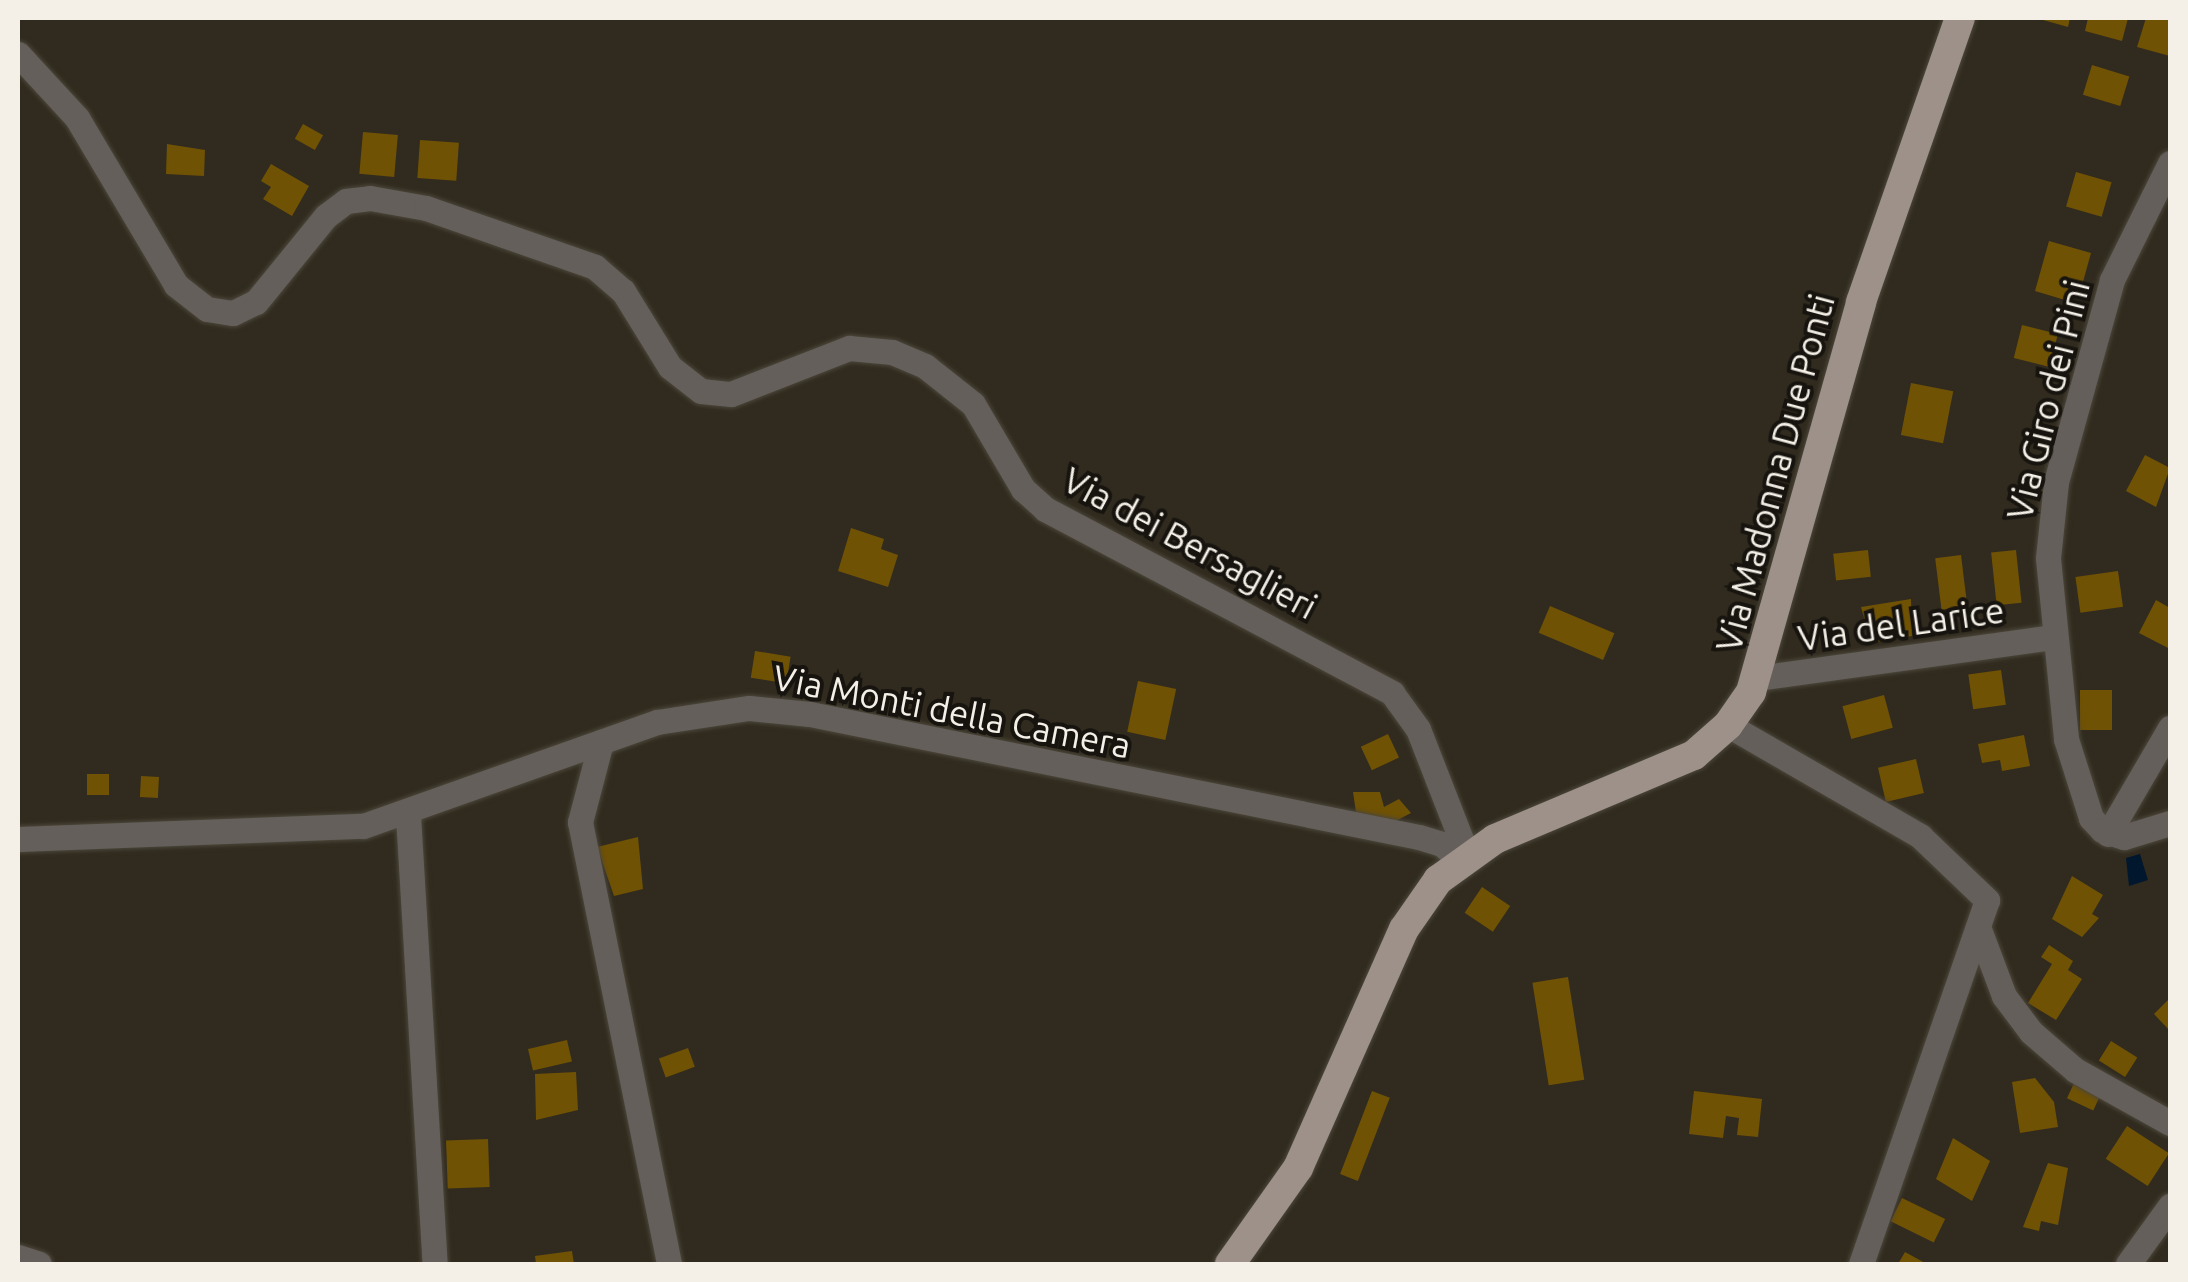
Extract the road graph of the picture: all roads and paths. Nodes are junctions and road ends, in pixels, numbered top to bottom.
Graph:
1 (1960, 18) edge
2 (18, 54) edge
3 (2170, 163) edge
4 (2054, 636) junction
5 (1758, 678) junction
6 (1728, 725) junction
7 (2170, 728) edge
8 (601, 742) junction
9 (408, 815) junction
10 (2170, 822) edge
11 (2108, 834) junction
12 (18, 839) edge
13 (1464, 858) junction
14 (1980, 932) junction
15 (2170, 1123) edge
16 (2170, 1206) edge
17 (18, 1257) edge
18 (39, 1264) edge
19 (435, 1264) edge
20 (670, 1264) edge
21 (1230, 1264) edge
22 (1861, 1264) edge
23 (2128, 1264) edge

1 - 5 main road, Via Madonna Due Ponti
2 - 13 street, Via dei Bersaglieri
3 - 4 street, Via Giro dei Pini
4 - 5 street, Via del Larice
4 - 11 street, Via Giro dei Pini
5 - 6 main road, Via Madonna Due Ponti
6 - 13 main road, Via Madonna Due Ponti
6 - 14 street
7 - 11 street
8 - 9 street, Via Monti della Camera
8 - 13 street, Via Monti della Camera
8 - 20 street
9 - 12 street, Via Monti della Camera
9 - 19 street
10 - 11 street
13 - 21 main road, Via Madonna Due Ponti
14 - 15 street
14 - 22 street
16 - 23 street
17 - 18 street

